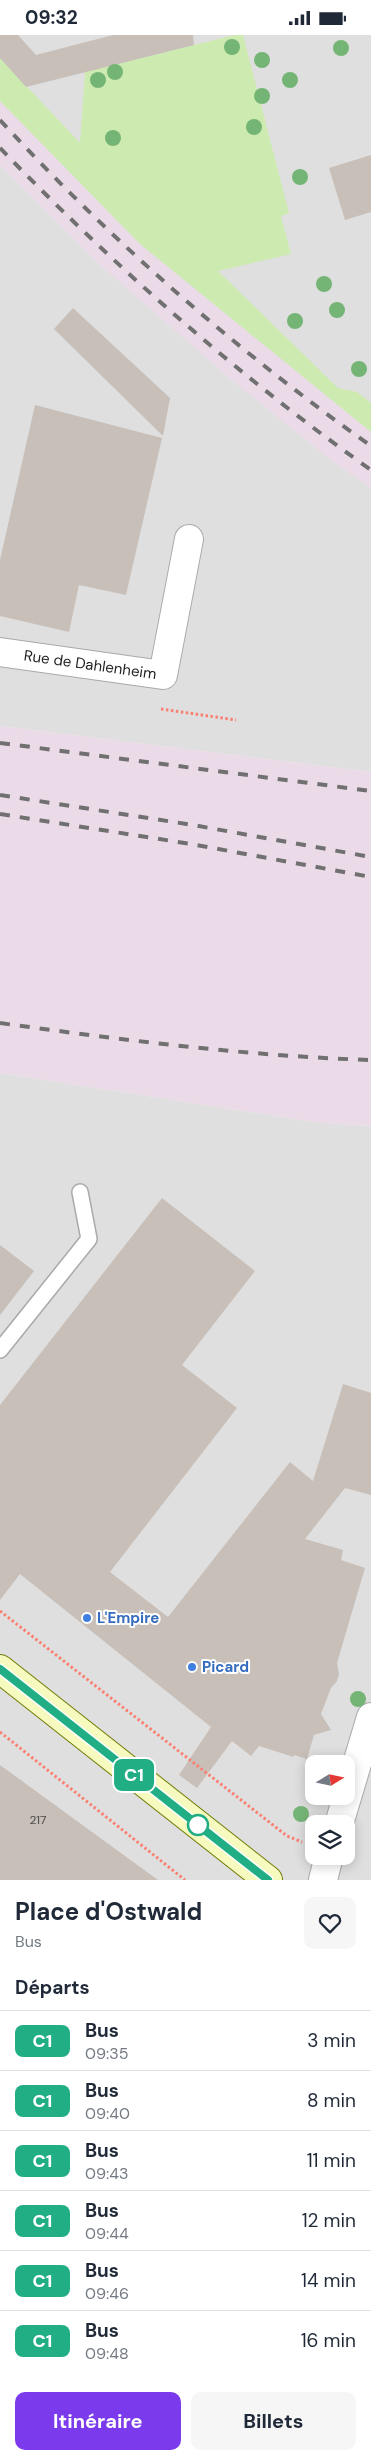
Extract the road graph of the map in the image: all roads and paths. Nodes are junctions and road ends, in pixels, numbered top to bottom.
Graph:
1 (189, 539) dead end
2 (0, 652) edge
3 (80, 1192) dead end
4 (0, 1350) edge
5 (0, 1611) edge
6 (0, 1669) edge
7 (371, 1717) edge
8 (0, 1732) edge
9 (342, 1815) edge
10 (287, 1836) dead end
11 (327, 1865) edge
12 (185, 1880) edge
13 (268, 1880) edge
14 (323, 1880) edge

1 - 2 street, Rue de Dahlenheim
3 - 4 lane
5 - 10 path
6 - 13 main road
7 - 9 street
8 - 12 path
11 - 14 street

